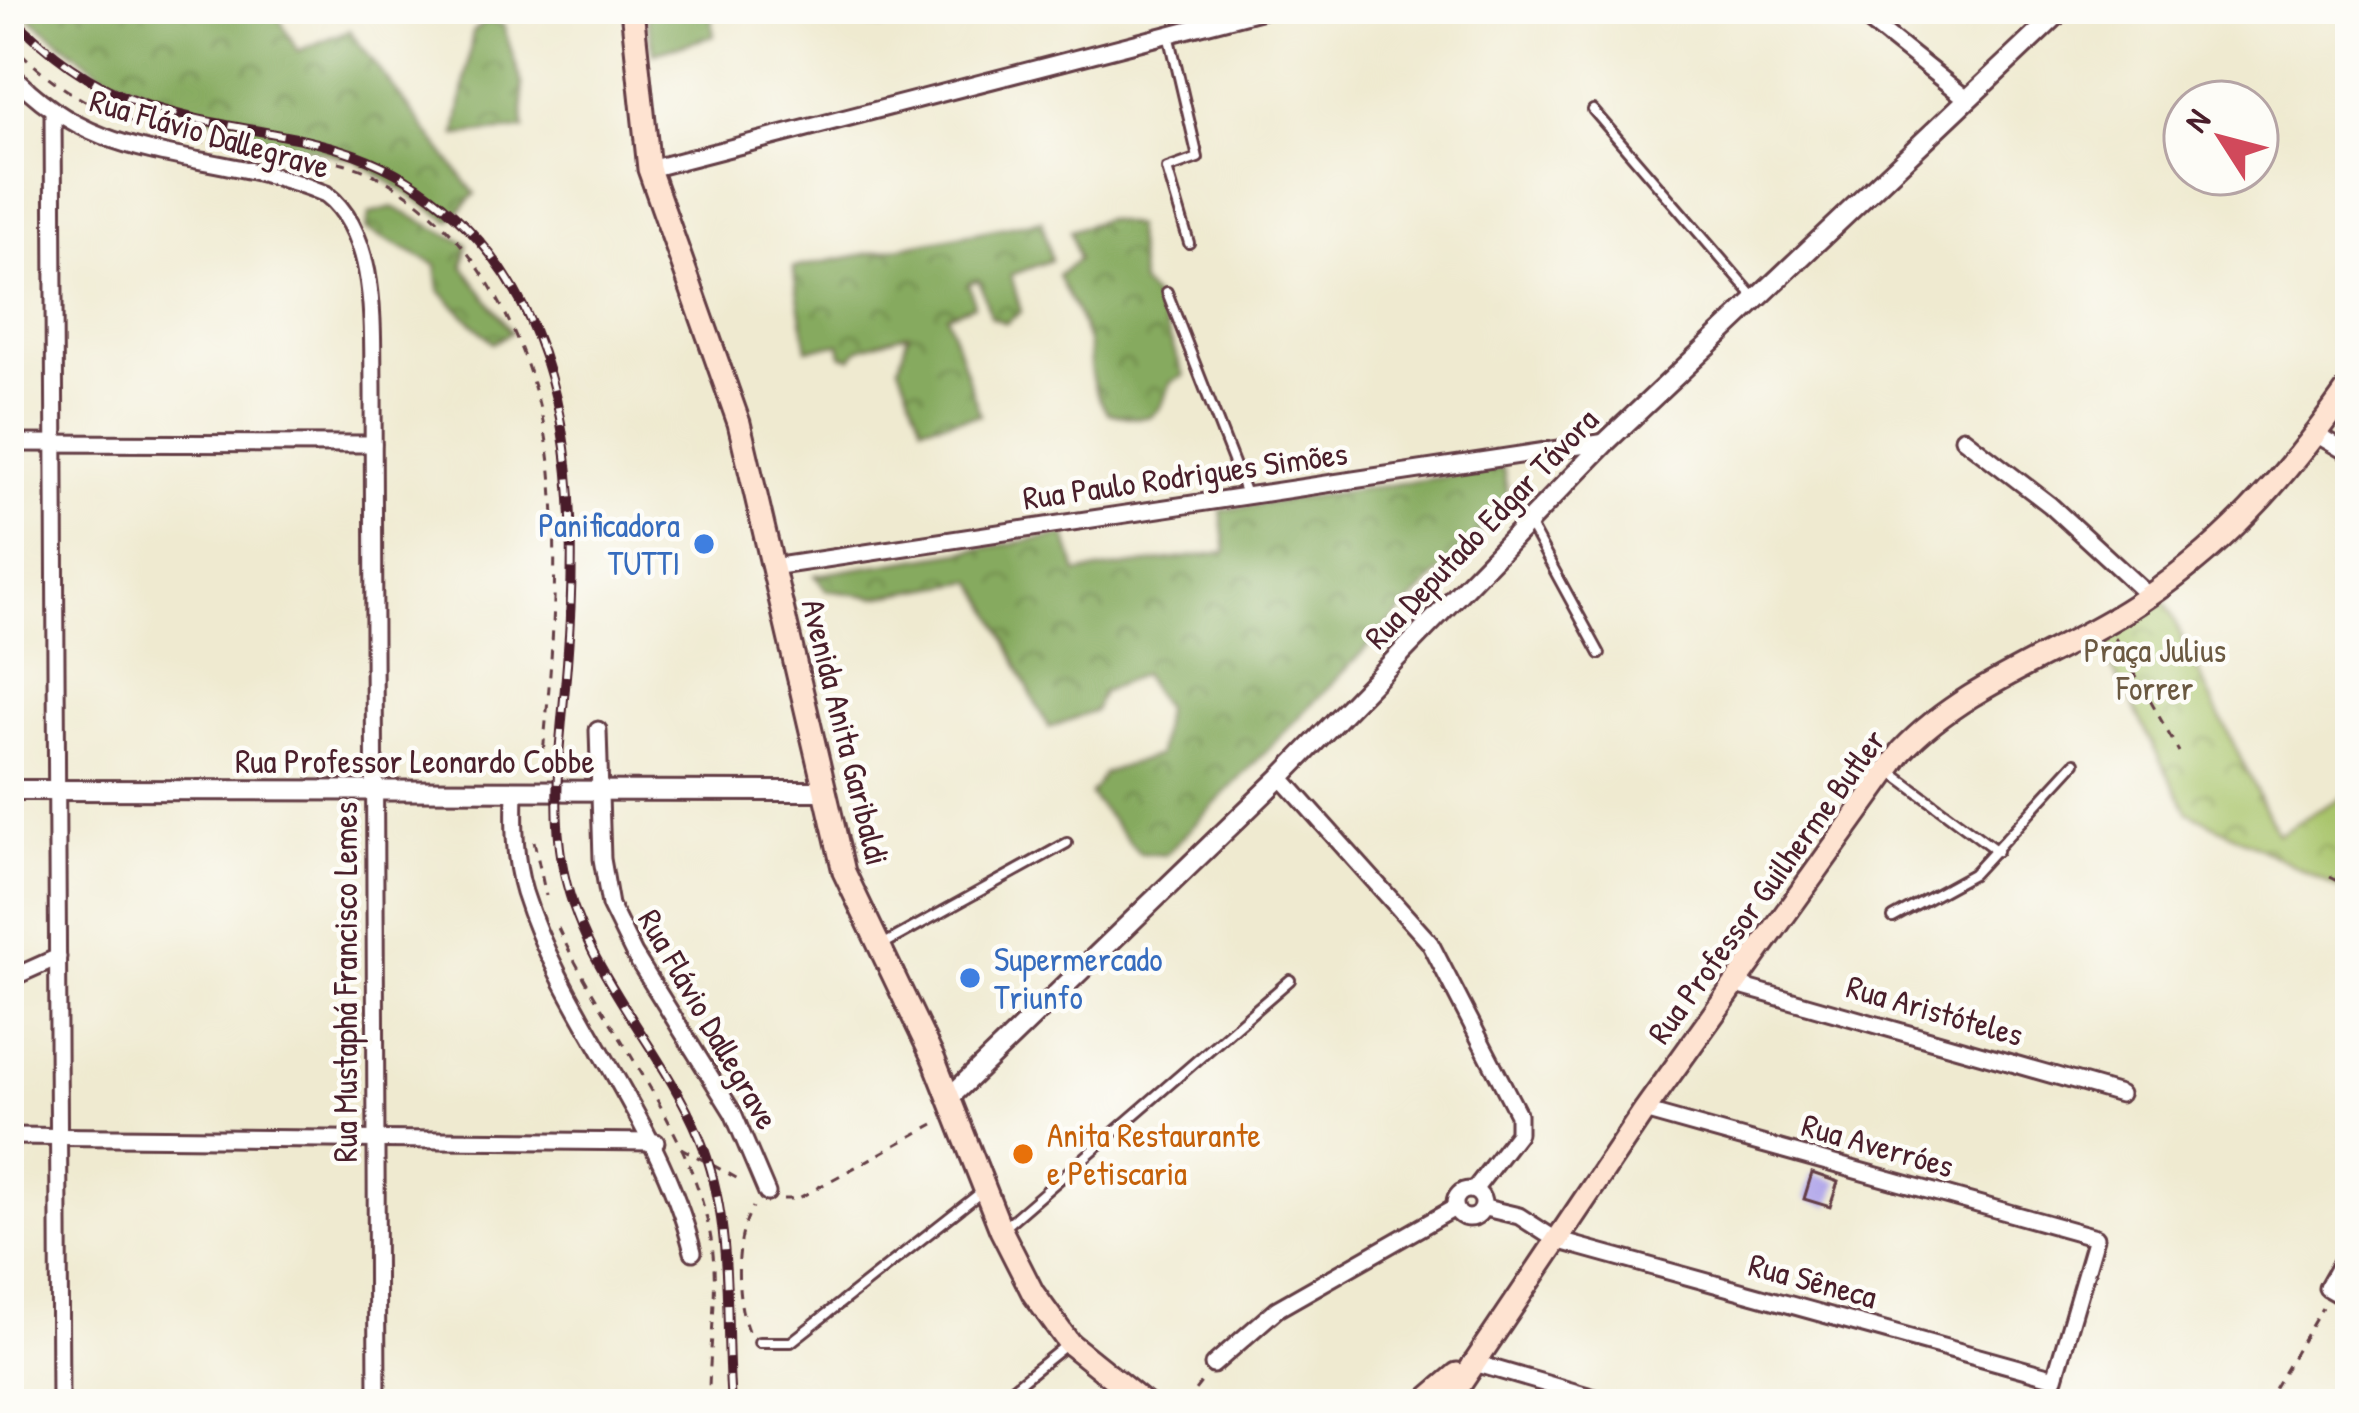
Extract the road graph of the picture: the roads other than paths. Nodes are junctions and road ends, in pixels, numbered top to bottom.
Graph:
1 (632, 9) edge
2 (1267, 9) edge
3 (1854, 9) edge
4 (2063, 9) edge
5 (1169, 34) junction
6 (9, 71) edge
7 (9, 98) edge
8 (34, 98) junction
9 (1966, 99) junction
10 (1593, 110) dead end
11 (53, 114) junction
12 (649, 170) junction
13 (340, 205) joint
14 (1190, 243) dead end
15 (1167, 292) dead end
16 (1756, 299) junction
17 (2350, 386) edge
18 (2316, 434) junction
19 (1963, 438) dead end
20 (9, 442) edge
21 (1606, 442) junction
22 (55, 443) junction
23 (373, 444) junction
24 (2350, 454) edge
25 (1246, 496) junction
26 (1528, 521) junction
27 (772, 567) junction
28 (2149, 596) junction
29 (1600, 654) dead end
30 (598, 730) dead end
31 (2075, 763) dead end
32 (1887, 769) junction
33 (1281, 777) junction
34 (9, 790) edge
35 (57, 790) junction
36 (374, 790) junction
37 (515, 791) junction
38 (600, 791) junction
39 (822, 791) junction
40 (1067, 843) dead end
41 (1997, 850) junction
42 (1893, 918) dead end
43 (878, 948) junction
44 (58, 957) junction
45 (9, 980) edge
46 (1290, 980) dead end
47 (1733, 984) junction
48 (2120, 1094) dead end
49 (954, 1104) junction
50 (1644, 1111) junction
51 (9, 1136) edge
52 (58, 1137) junction
53 (376, 1140) junction
54 (656, 1142) junction
55 (986, 1189) junction
56 (1474, 1190) junction
57 (767, 1193) road end
58 (1485, 1208) junction
59 (1451, 1210) junction
60 (1001, 1230) junction
61 (1556, 1240) junction
62 (2350, 1247) edge
63 (693, 1252) dead end
64 (2350, 1301) edge
65 (759, 1342) road end
66 (1069, 1342) junction
67 (1471, 1362) junction
68 (1213, 1365) road end
69 (2055, 1378) junction
70 (60, 1404) edge
71 (377, 1404) edge
72 (993, 1404) edge
73 (1145, 1404) edge
74 (1422, 1404) edge
75 (1447, 1404) edge
76 (1616, 1404) edge
77 (2042, 1404) edge

1 - 12 main road, Avenida Anita Garibaldi
2 - 5 street
3 - 9 street
4 - 9 street, Rua Deputado Edgar Távora
5 - 12 street
5 - 14 lane
6 - 8 street, Rua Flávio Dallegrave
7 - 8 street
8 - 11 street, Rua Flávio Dallegrave
9 - 16 street, Rua Deputado Edgar Távora
10 - 16 lane
11 - 13 street, Rua Flávio Dallegrave
11 - 22 street
12 - 27 main road, Avenida Anita Garibaldi
13 - 23 street, Rua Mustaphá Francisco Lemes
15 - 25 lane
16 - 21 street, Rua Deputado Edgar Távora
17 - 18 main road, Rua Professor Guilherme Butler
18 - 24 street
18 - 28 main road, Rua Professor Guilherme Butler
19 - 28 street
20 - 22 street
21 - 25 street, Rua Paulo Rodrigues Simões
21 - 26 street, Rua Deputado Edgar Távora
22 - 23 street
22 - 35 street
23 - 36 street, Rua Mustaphá Francisco Lemes
25 - 27 street, Rua Paulo Rodrigues Simões
26 - 29 lane
26 - 33 street, Rua Deputado Edgar Távora
27 - 39 main road, Avenida Anita Garibaldi
28 - 32 main road, Rua Professor Guilherme Butler
30 - 38 street, Rua Flávio Dallegrave
31 - 41 lane
32 - 41 lane
32 - 47 main road, Rua Professor Guilherme Butler
33 - 49 street, Rua Deputado Edgar Távora
33 - 56 street
34 - 35 street, Rua Professor Leonardo Cobbe
35 - 36 street, Rua Professor Leonardo Cobbe
35 - 44 street
36 - 37 street, Rua Professor Leonardo Cobbe
36 - 53 street, Rua Mustaphá Francisco Lemes
37 - 38 street, Rua Professor Leonardo Cobbe
37 - 54 street
38 - 39 street, Rua Professor Leonardo Cobbe
38 - 57 street, Rua Flávio Dallegrave
39 - 43 main road, Avenida Anita Garibaldi
40 - 43 lane
41 - 42 lane
43 - 49 main road, Avenida Anita Garibaldi
44 - 45 street
44 - 52 street
46 - 60 lane
47 - 48 street, Rua Aristóteles
47 - 50 main road, Rua Professor Guilherme Butler
49 - 55 main road, Avenida Anita Garibaldi
50 - 61 main road, Rua Professor Guilherme Butler
50 - 69 street, Rua Averróes
51 - 52 street
52 - 53 street
52 - 70 street
53 - 54 street
53 - 71 street, Rua Mustaphá Francisco Lemes
54 - 63 street
55 - 60 main road, Avenida Anita Garibaldi
55 - 65 lane
56 - 58 street
56 - 59 street
58 - 59 street
58 - 61 street, Rua Sêneca
59 - 68 street
60 - 66 main road, Avenida Anita Garibaldi
61 - 67 main road, Rua Professor Guilherme Butler
61 - 69 street, Rua Sêneca
62 - 64 street
66 - 72 lane
66 - 73 main road, Avenida Anita Garibaldi
67 - 74 main road, Rua Professor Guilherme Butler
67 - 75 main road, Rua Professor Guilherme Butler
67 - 76 street
69 - 77 lane

